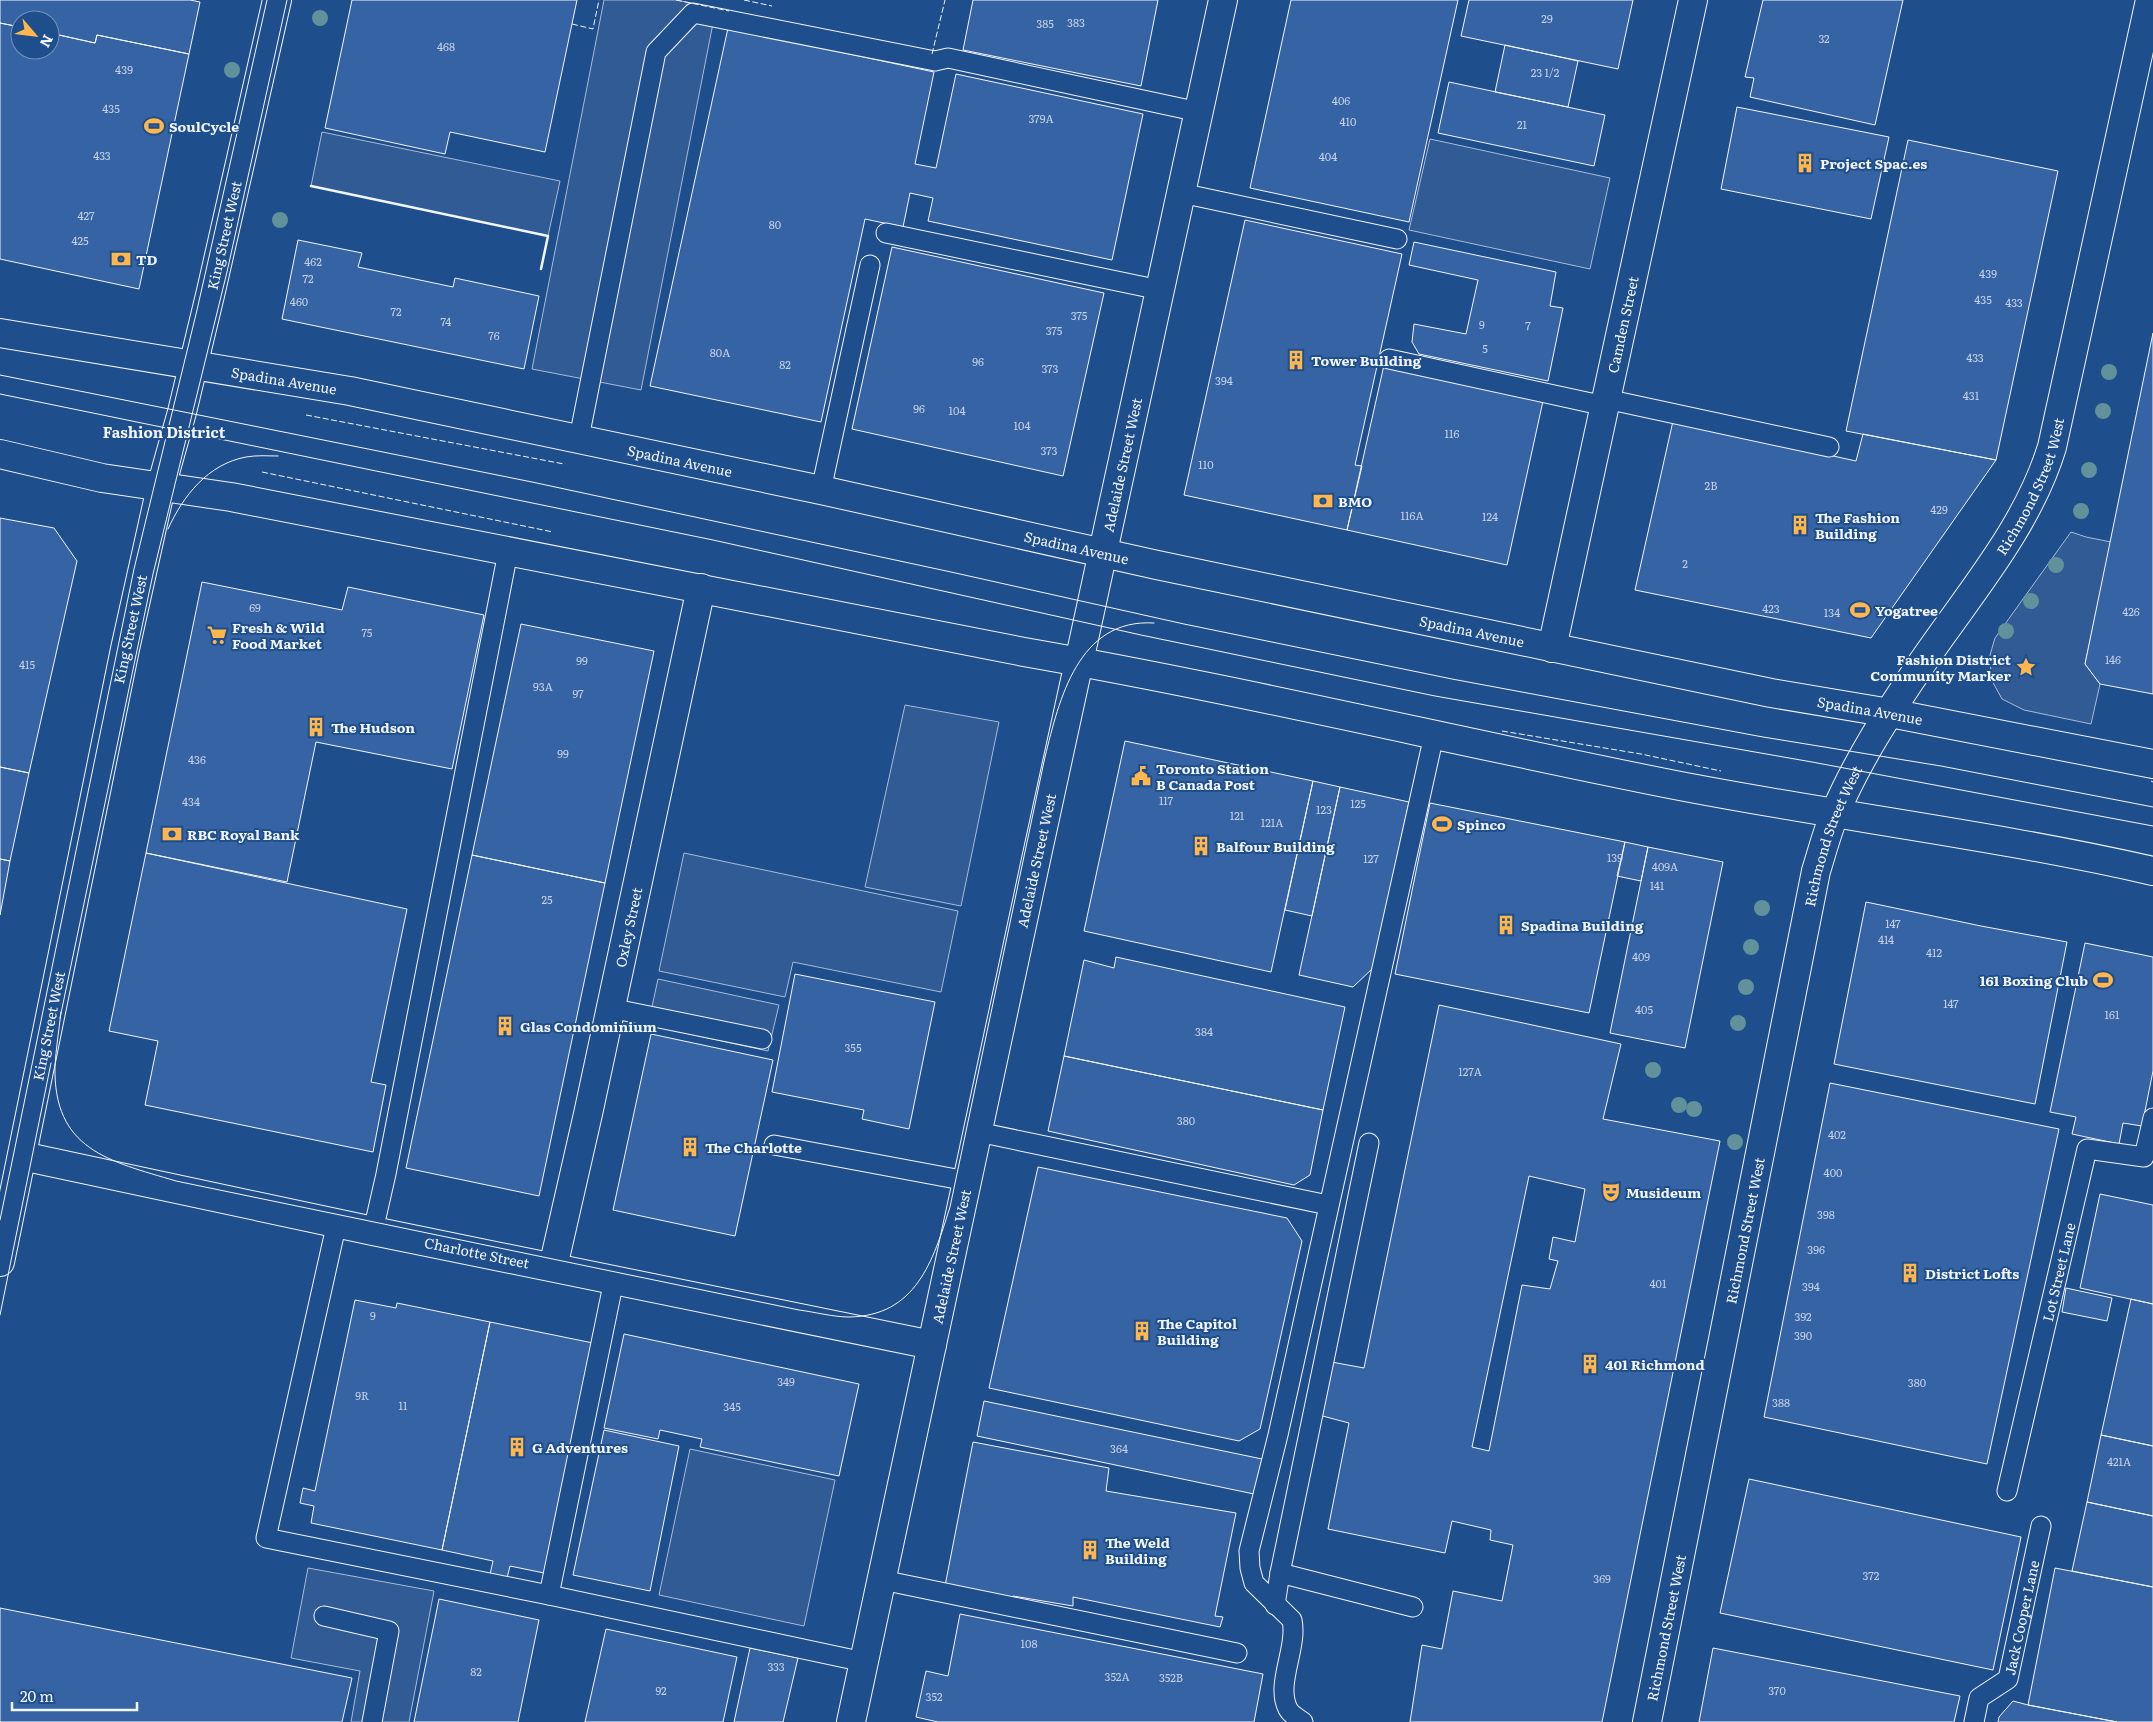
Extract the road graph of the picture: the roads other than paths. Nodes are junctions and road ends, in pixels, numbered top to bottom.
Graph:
1 (277, 0) edge
2 (1223, 0) edge
3 (1693, 0) edge
4 (2150, 0) edge
5 (1199, 112) junction
6 (1182, 193) junction
7 (886, 232) dead end
8 (1397, 239) dead end
9 (870, 265) dead end
10 (1160, 290) junction
11 (0, 334) edge
12 (1389, 359) dead end
13 (192, 366) junction
14 (1606, 402) junction
15 (579, 438) junction
16 (1828, 447) dead end
17 (0, 454) edge
18 (161, 487) junction
19 (821, 490) junction
20 (508, 552) junction
21 (1102, 553) junction
22 (701, 588) junction
23 (1552, 648) junction
24 (1079, 660) junction
25 (1890, 713) junction
26 (1434, 736) junction
27 (2153, 764) edge
28 (1835, 814) junction
29 (2153, 872) edge
30 (610, 1008) junction
31 (762, 1039) dead end
32 (2153, 1118) edge
33 (978, 1132) junction
34 (1368, 1143) dead end
35 (774, 1145) dead end
36 (22, 1156) junction
37 (967, 1181) junction
38 (1328, 1205) junction
39 (337, 1222) junction
40 (373, 1231) junction
41 (0, 1262) edge
42 (553, 1267) junction
43 (614, 1280) junction
44 (932, 1345) junction
45 (2007, 1491) dead end
46 (2041, 1526) dead end
47 (1280, 1573) junction
48 (882, 1580) junction
49 (549, 1595) junction
50 (1275, 1605) junction
51 (1413, 1607) dead end
52 (324, 1616) dead end
53 (1237, 1653) dead end
54 (864, 1662) junction
55 (372, 1722) edge
56 (851, 1722) edge
57 (1303, 1722) edge
58 (1648, 1722) edge
59 (1974, 1722) edge

1 - 13 main road, King Street West
2 - 5 main road, Adelaide Street West
3 - 14 main road, Camden Street
4 - 25 main road, Richmond Street West
5 - 6 main road, Adelaide Street West
5 - 15 lane
6 - 8 lane
6 - 10 main road, Adelaide Street West
7 - 10 lane
9 - 19 lane
10 - 21 main road, Adelaide Street West
11 - 13 main road, Spadina Avenue
12 - 14 lane
13 - 15 main road, Spadina Avenue
13 - 18 main road, King Street West
14 - 16 lane
14 - 23 main road, Camden Street
15 - 19 main road, Spadina Avenue
17 - 18 main road
18 - 20 main road
18 - 36 main road, King Street West
19 - 21 main road, Spadina Avenue
20 - 22 main road
20 - 40 lane
21 - 23 main road, Spadina Avenue
21 - 24 main road, Adelaide Street West
22 - 24 main road
22 - 30 main road, Oxley Street
23 - 25 main road, Spadina Avenue
24 - 26 main road
24 - 33 main road, Adelaide Street West
25 - 27 main road, Spadina Avenue
25 - 28 main road, Richmond Street West
26 - 28 main road
26 - 38 lane
28 - 29 main road
28 - 58 main road, Richmond Street West
30 - 31 lane
30 - 42 main road, Oxley Street
32 - 45 lane, Lot Street Lane
33 - 37 main road, Adelaide Street West
33 - 38 lane
34 - 47 lane
35 - 37 lane
36 - 39 main road, Charlotte Street
36 - 41 main road, King Street West
37 - 44 main road, Adelaide Street West
38 - 50 lane
39 - 40 main road, Charlotte Street
39 - 49 lane
40 - 42 main road, Charlotte Street
42 - 43 main road, Charlotte Street
43 - 44 main road, Charlotte Street
43 - 49 lane
44 - 48 main road, Adelaide Street West
46 - 59 lane, Jack Cooper Lane
47 - 50 lane
47 - 51 lane
48 - 53 lane
48 - 54 main road, Adelaide Street West
49 - 54 lane
50 - 57 lane
52 - 55 lane
54 - 56 main road, Adelaide Street West

